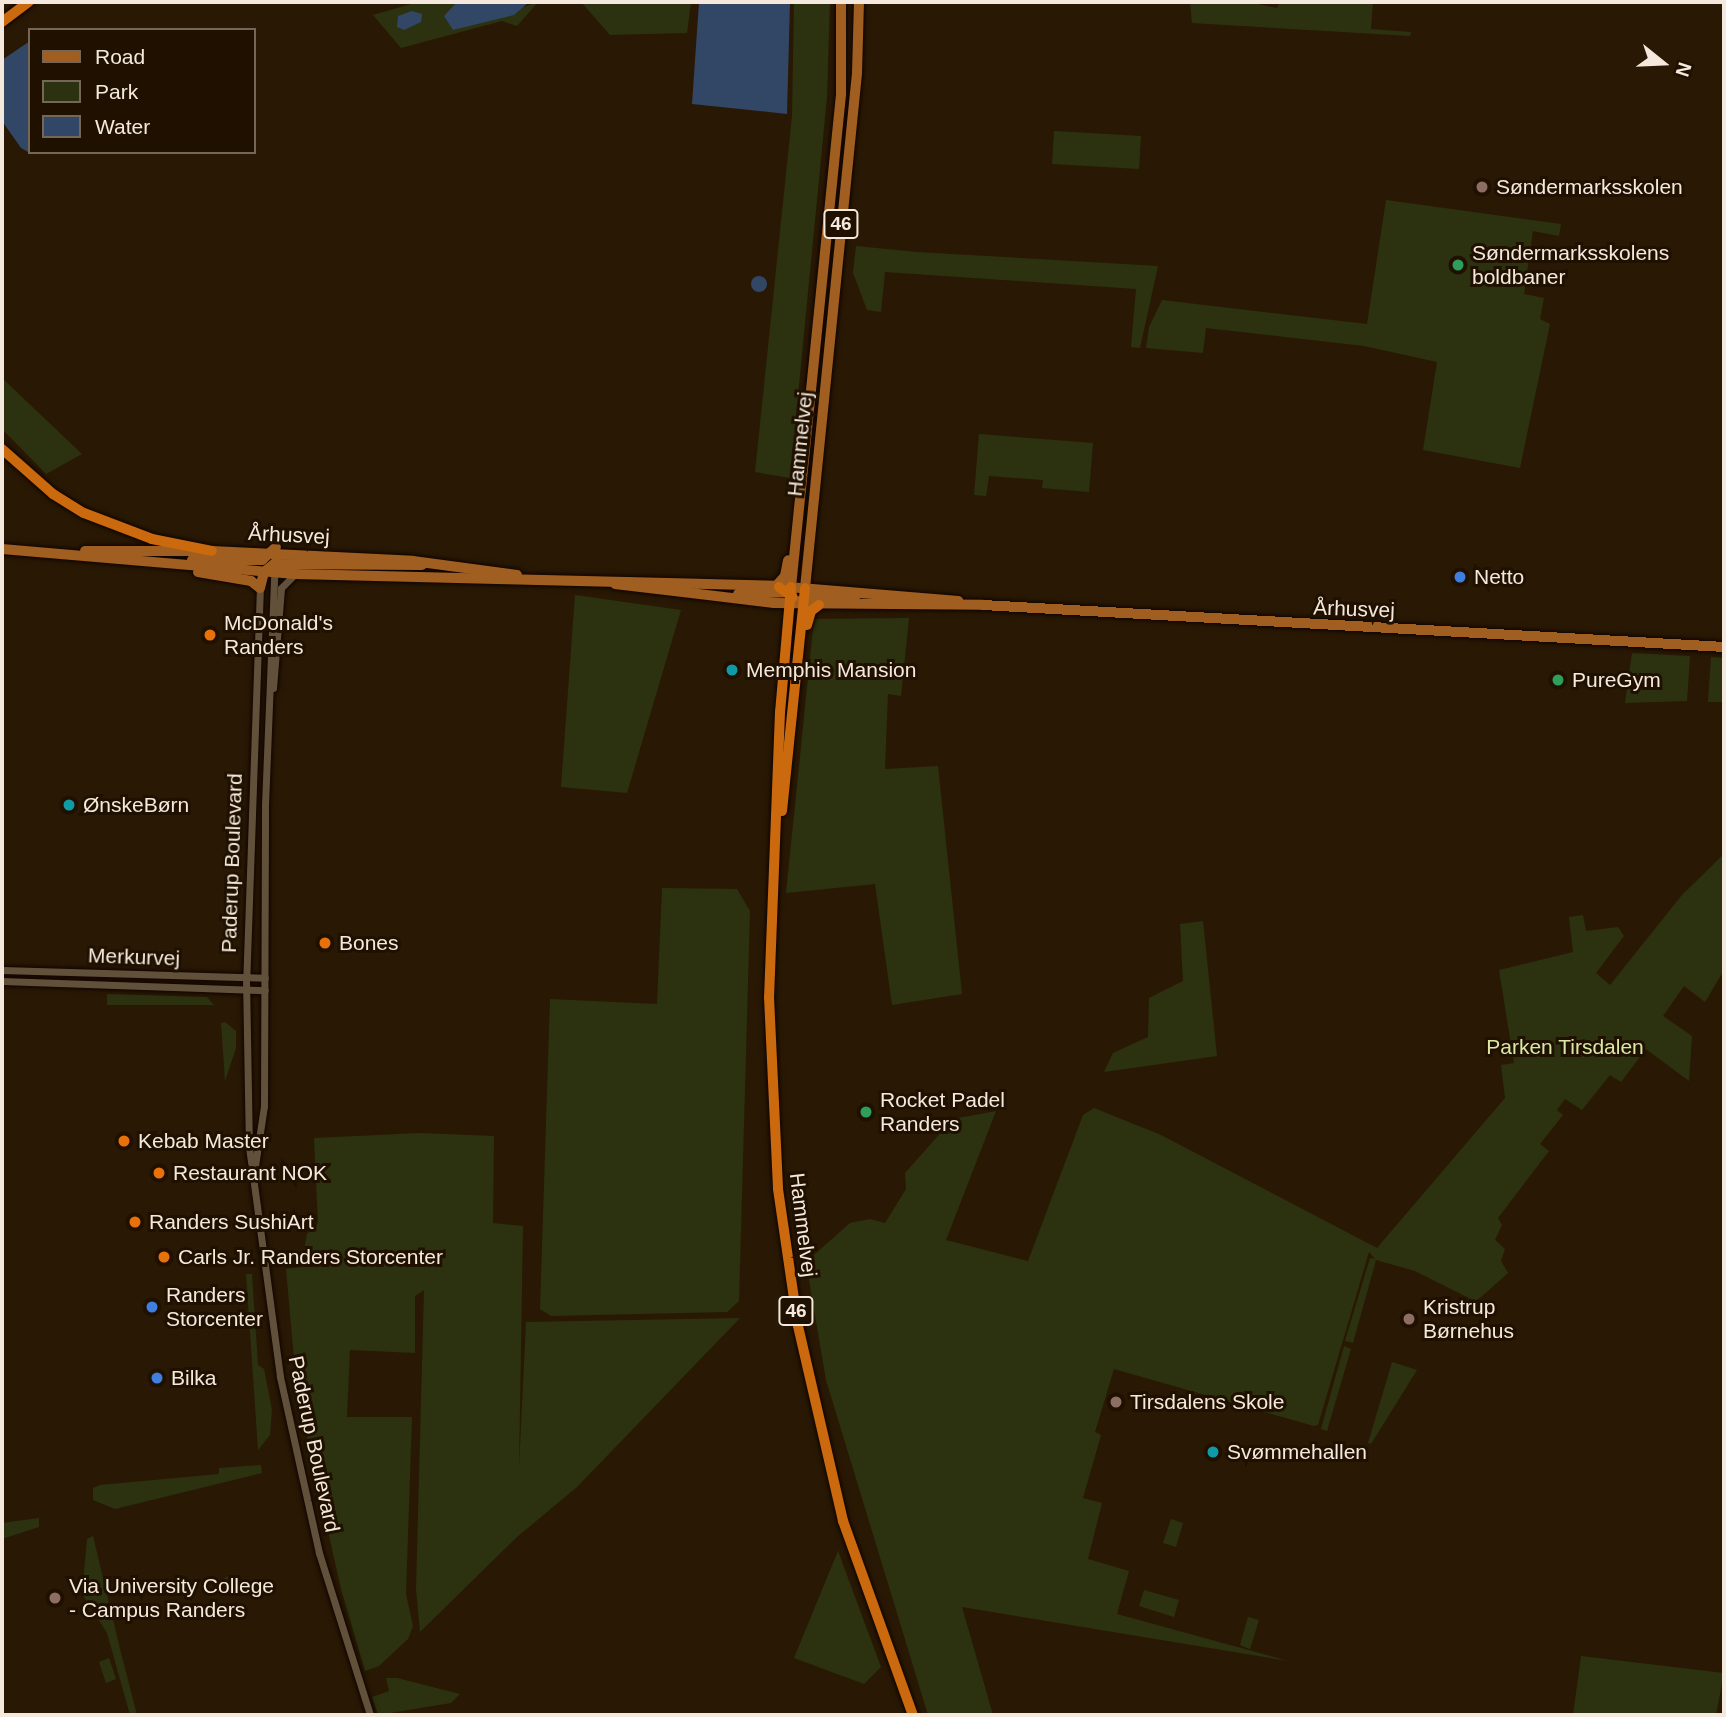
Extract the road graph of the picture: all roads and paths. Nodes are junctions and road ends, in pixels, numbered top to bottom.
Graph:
1 (29, 2) edge
2 (841, 2) edge
3 (859, 2) edge
4 (2, 22) edge
5 (2, 449) edge
6 (806, 453) junction
7 (2, 549) edge
8 (29, 551) junction
9 (212, 551) junction
10 (269, 561) junction
11 (139, 562) junction
12 (295, 574) junction
13 (546, 580) junction
14 (615, 584) junction
15 (777, 587) junction
16 (260, 588) junction
17 (797, 596) junction
18 (817, 605) junction
19 (982, 605) junction
20 (1724, 647) edge
21 (789, 740) junction
22 (268, 748) junction
23 (773, 890) junction
24 (2, 970) edge
25 (246, 978) junction
26 (265, 978) junction
27 (2, 981) edge
28 (246, 990) junction
29 (265, 990) junction
30 (254, 1174) junction
31 (370, 1715) edge
32 (913, 1715) edge

1 - 4 highway
2 - 6 main road, Hammelvej / 46
3 - 17 main road, Hammelvej / 46
5 - 9 highway
6 - 15 main road
6 - 17 main road, Hammelvej / 46
7 - 8 main road, Århusvej
8 - 9 main road, Århusvej
8 - 11 main road, Århusvej
9 - 10 main road, Århusvej
10 - 11 main road
10 - 12 main road, Århusvej
10 - 13 main road, Århusvej
10 - 16 main road
10 - 22 street, Paderup Boulevard
11 - 16 main road
12 - 13 main road, Århusvej
12 - 22 street
13 - 14 main road, Århusvej
14 - 15 main road, Århusvej
14 - 17 main road, Århusvej
15 - 17 highway
16 - 25 street, Paderup Boulevard
17 - 18 main road, Århusvej
17 - 19 main road, Århusvej
17 - 21 highway, Hammelvej / 46
17 - 23 highway, Hammelvej / 46
18 - 19 main road, Århusvej
18 - 21 highway
19 - 20 main road, Århusvej
21 - 23 highway, Hammelvej / 46
22 - 26 street, Paderup Boulevard
23 - 32 highway, Hammelvej / 46
24 - 25 street, Merkurvej
25 - 26 street, Merkurvej
25 - 28 street, Paderup Boulevard
26 - 29 street, Paderup Boulevard
27 - 28 street, Merkurvej
28 - 29 street, Merkurvej
28 - 30 street, Paderup Boulevard
29 - 30 street, Paderup Boulevard
30 - 31 street, Paderup Boulevard

